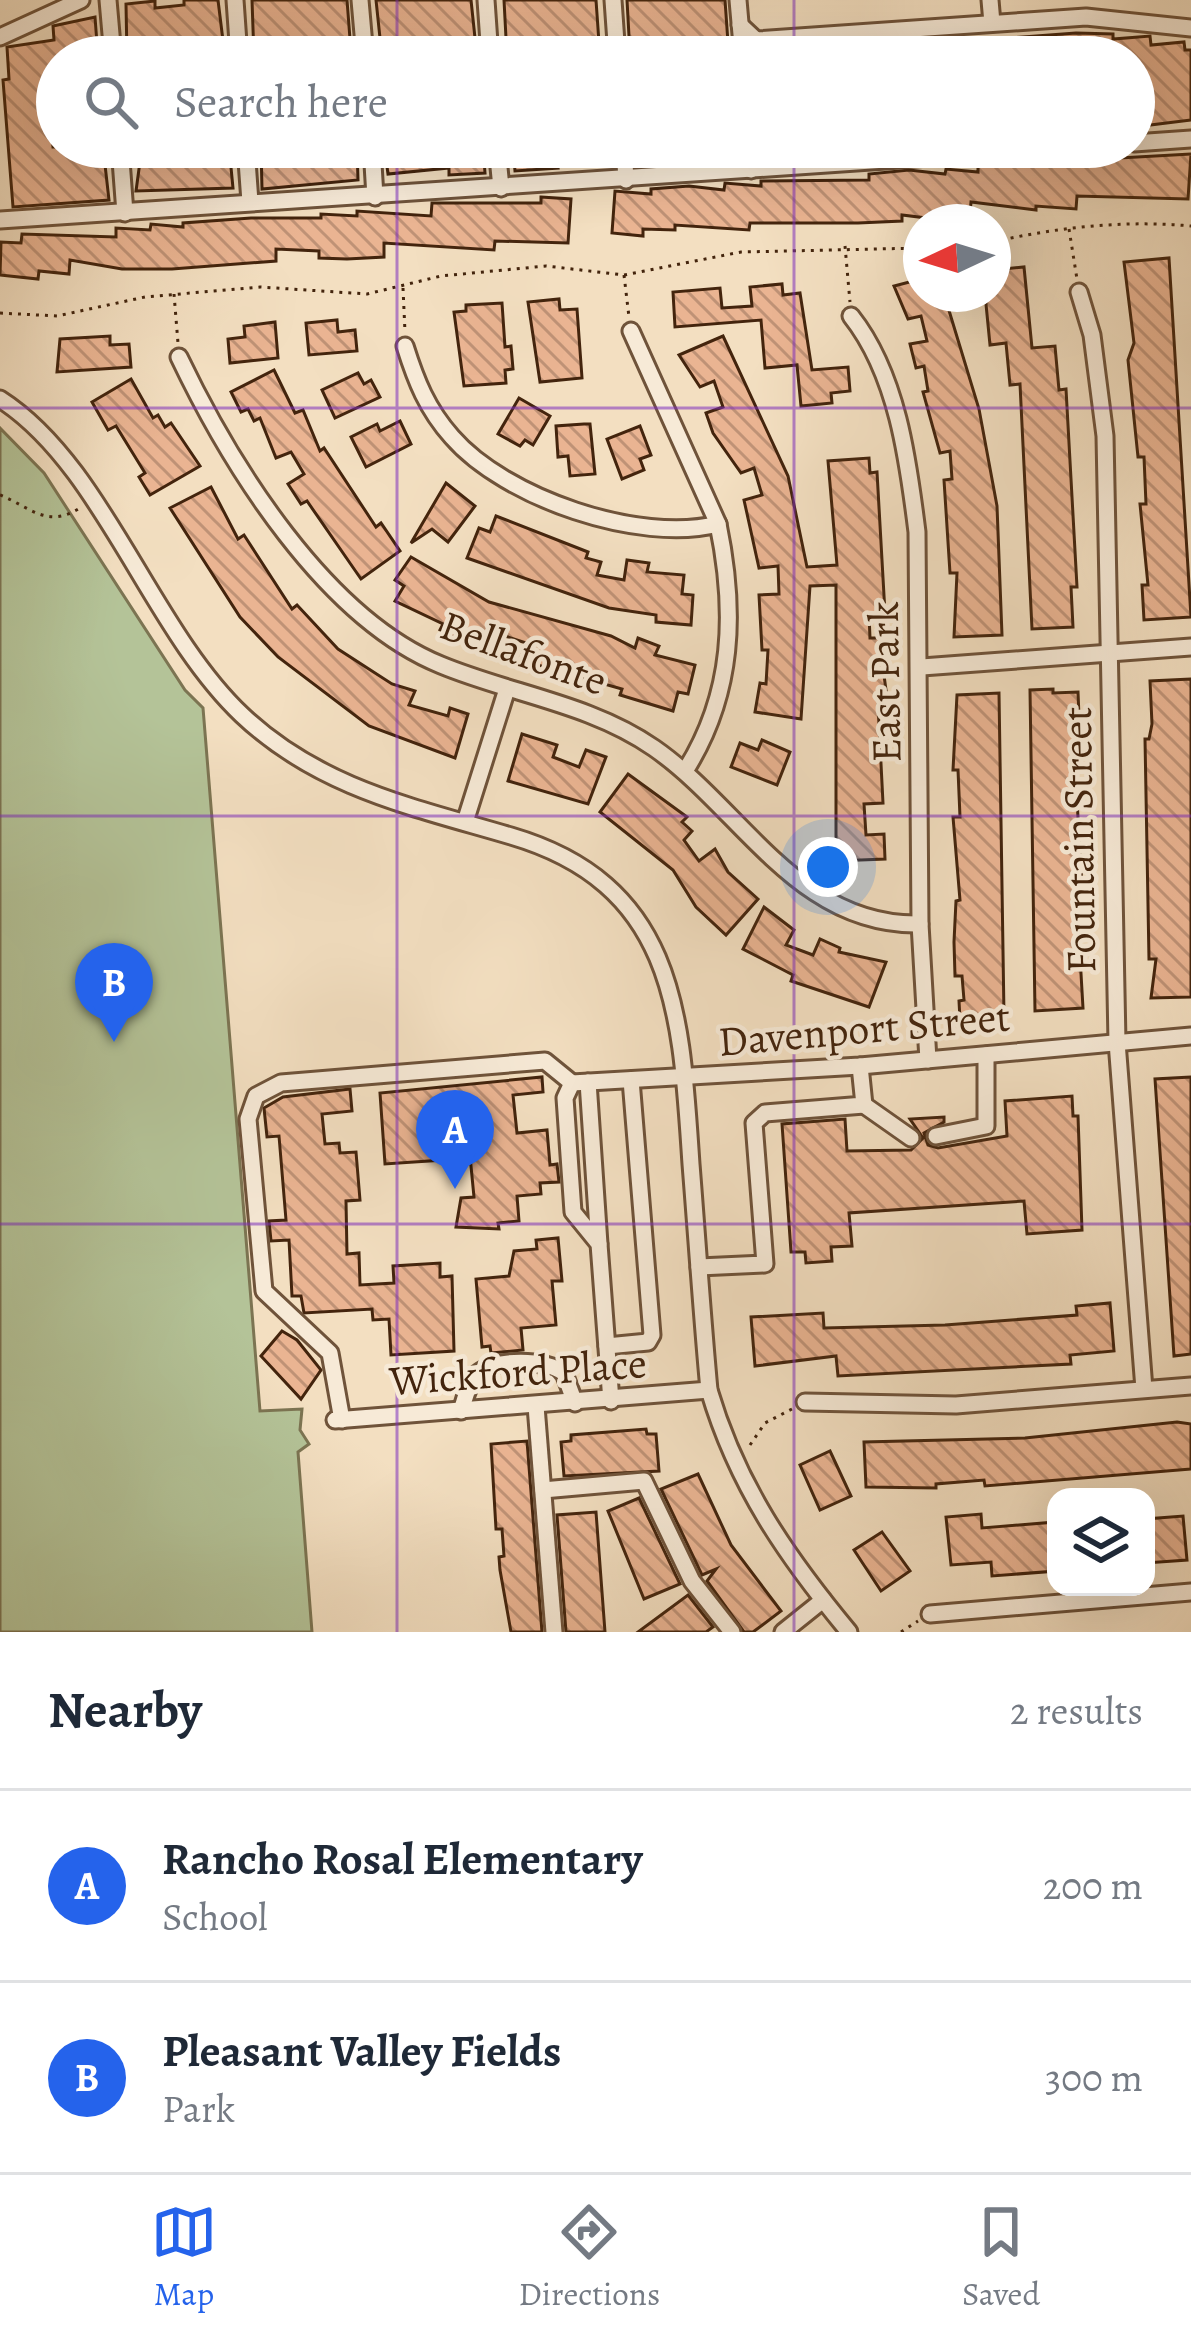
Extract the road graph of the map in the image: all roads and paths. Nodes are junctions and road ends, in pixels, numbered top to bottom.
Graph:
1 (81, 0) edge
2 (108, 0) edge
3 (235, 0) edge
4 (360, 0) edge
5 (486, 0) edge
6 (613, 0) edge
7 (738, 0) edge
8 (990, 0) edge
9 (992, 23) junction
10 (740, 25) junction
11 (1191, 28) edge
12 (111, 36) edge
13 (238, 36) edge
14 (363, 36) edge
15 (489, 36) edge
16 (616, 36) edge
17 (741, 36) edge
18 (752, 36) edge
19 (812, 36) edge
20 (0, 37) edge
21 (1191, 139) edge
22 (1155, 142) edge
23 (122, 168) edge
24 (248, 168) edge
25 (373, 168) edge
26 (499, 168) edge
27 (625, 168) edge
28 (779, 168) edge
29 (751, 170) joint
30 (626, 180) junction
31 (501, 188) junction
32 (375, 197) junction
33 (250, 202) junction
34 (125, 213) junction
35 (0, 221) edge
36 (1191, 226) edge
37 (1069, 229) junction
38 (1011, 239) edge
39 (845, 246) junction
40 (903, 248) edge
41 (624, 275) junction
42 (403, 287) junction
43 (1079, 292) joint
44 (174, 294) junction
45 (0, 313) edge
46 (851, 316) joint
47 (631, 331) joint
48 (406, 346) joint
49 (179, 357) joint
50 (0, 399) edge
51 (0, 495) edge
52 (90, 500) junction
53 (718, 524) junction
54 (1191, 647) edge
55 (1112, 653) junction
56 (922, 667) junction
57 (507, 689) junction
58 (686, 771) junction
59 (466, 822) junction
60 (920, 924) junction
61 (1191, 1036) edge
62 (1117, 1042) junction
63 (986, 1054) junction
64 (928, 1060) junction
65 (860, 1066) junction
66 (686, 1078) junction
67 (631, 1080) junction
68 (580, 1083) junction
69 (864, 1105) junction
70 (936, 1136) dead end
71 (911, 1138) dead end
72 (599, 1244) junction
73 (698, 1267) junction
74 (607, 1346) junction
75 (1191, 1386) edge
76 (1144, 1389) junction
77 (709, 1390) junction
78 (610, 1401) junction
79 (805, 1402) joint
80 (575, 1403) junction
81 (536, 1406) junction
82 (461, 1411) junction
83 (750, 1445) dead end
84 (543, 1490) junction
85 (1191, 1592) edge
86 (823, 1600) junction
87 (930, 1614) joint
88 (554, 1632) edge
89 (732, 1632) edge
90 (783, 1632) edge
91 (849, 1632) edge
92 (901, 1632) edge

1 - 20 street
2 - 12 street
3 - 13 street
4 - 14 street
5 - 15 street
6 - 16 street
7 - 10 street
8 - 9 street
9 - 11 street
9 - 19 street
10 - 17 street
10 - 18 street
21 - 22 street
23 - 34 street
24 - 33 street
25 - 32 street
26 - 31 street
27 - 30 street
28 - 29 street
29 - 30 street
30 - 31 street
31 - 32 street
32 - 33 street
33 - 34 street
34 - 35 street
36 - 37 path
37 - 38 path
37 - 43 path
39 - 40 path
39 - 41 path
39 - 46 path
41 - 42 path
41 - 47 path
42 - 44 path
42 - 48 path
43 - 55 street, Fountain Street
44 - 45 path
44 - 49 path
46 - 56 street, East Park
47 - 53 street
48 - 53 street
49 - 57 street, Bellafonte
50 - 52 street
51 - 52 path
52 - 59 street
53 - 58 street
54 - 55 street
55 - 56 street
55 - 62 street, Fountain Street
56 - 60 street, East Park
57 - 58 street, Bellafonte
57 - 59 street
58 - 60 street, Bellafonte
59 - 66 street
60 - 64 street, East Park
61 - 62 street, Davenport Street
62 - 63 street, Davenport Street
62 - 76 street, Fountain Street
63 - 64 street, Davenport Street
63 - 70 street
64 - 65 street, Davenport Street
65 - 66 street, Davenport Street
65 - 69 street
66 - 67 street, Davenport Street
66 - 73 street
67 - 68 street, Davenport Street
67 - 74 street
68 - 72 street
68 - 72 street
68 - 82 street, Wickford Place
69 - 71 street
69 - 73 street
72 - 74 street
73 - 77 street
74 - 78 street
75 - 76 street
76 - 79 street
77 - 78 street, Wickford Place
77 - 86 street
78 - 80 street, Wickford Place
79 - 83 path
80 - 81 street, Wickford Place
80 - 82 street
81 - 82 street, Wickford Place
81 - 84 street
84 - 88 street
84 - 89 street
85 - 87 street
86 - 90 street
86 - 91 street
87 - 92 path

